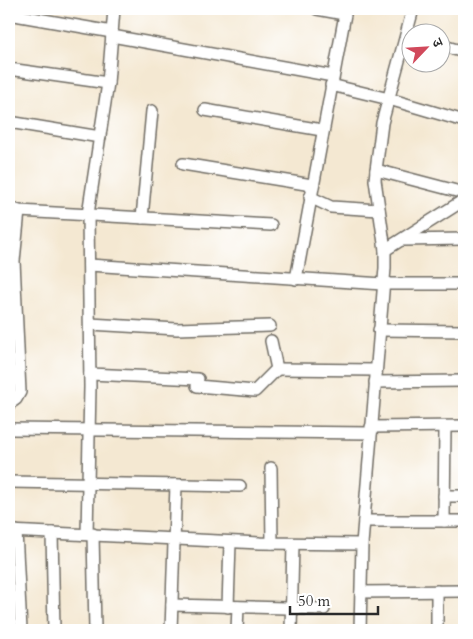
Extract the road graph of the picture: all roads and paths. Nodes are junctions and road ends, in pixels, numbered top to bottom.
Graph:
1 (114, 9) edge
2 (317, 9) edge
3 (413, 9) edge
4 (345, 12) edge
5 (9, 14) edge
6 (411, 22) edge
7 (112, 34) junction
8 (450, 48) edge
9 (464, 52) edge
10 (400, 63) edge
11 (9, 69) edge
12 (332, 80) junction
13 (108, 83) junction
14 (389, 99) junction
15 (204, 110) dead end
16 (152, 111) dead end
17 (464, 121) edge
18 (9, 122) edge
19 (322, 130) junction
20 (100, 137) junction
21 (183, 164) dead end
22 (376, 170) junction
23 (312, 185) junction
24 (464, 193) edge
25 (310, 198) junction
26 (464, 200) edge
27 (14, 209) edge
28 (379, 210) junction
29 (88, 214) junction
30 (142, 218) junction
31 (271, 225) dead end
32 (464, 239) edge
33 (401, 240) junction
34 (385, 250) junction
35 (89, 265) junction
36 (296, 279) junction
37 (383, 284) junction
38 (464, 284) edge
39 (90, 324) junction
40 (270, 326) dead end
41 (379, 330) junction
42 (464, 331) edge
43 (271, 341) dead end
44 (13, 345) edge
45 (277, 369) junction
46 (376, 370) junction
47 (90, 374) junction
48 (464, 381) edge
49 (375, 382) junction
50 (9, 404) edge
51 (464, 426) edge
52 (445, 427) junction
53 (9, 429) edge
54 (90, 429) junction
55 (371, 430) junction
56 (271, 468) dead end
57 (9, 482) edge
58 (88, 484) junction
59 (176, 485) junction
60 (240, 486) dead end
61 (444, 496) junction
62 (464, 496) edge
63 (364, 521) junction
64 (444, 521) junction
65 (464, 521) edge
66 (12, 531) edge
67 (52, 532) junction
68 (90, 534) junction
69 (175, 539) junction
70 (230, 542) junction
71 (272, 543) junction
72 (293, 544) junction
73 (362, 544) junction
74 (464, 590) edge
75 (437, 591) junction
76 (361, 592) junction
77 (172, 605) junction
78 (233, 607) junction
79 (291, 608) junction
80 (324, 609) dead end
81 (21, 630) edge
82 (54, 630) edge
83 (95, 630) edge
84 (171, 630) edge
85 (237, 630) edge
86 (291, 630) edge
87 (360, 630) edge
88 (437, 630) edge

1 - 7 street
2 - 4 street
3 - 6 street
4 - 12 street
5 - 7 street
7 - 12 street
7 - 13 street
8 - 9 street
10 - 14 street
11 - 13 street
12 - 14 street
12 - 19 street
13 - 20 street
14 - 17 street
14 - 22 street
15 - 19 street
16 - 30 street
18 - 20 street
19 - 23 street
20 - 29 street
21 - 23 street
22 - 24 street
22 - 28 street
23 - 25 street
25 - 28 street
25 - 36 street
26 - 33 street
27 - 29 street
27 - 44 street
28 - 34 street
29 - 30 street
29 - 35 street
30 - 31 street
32 - 33 street
33 - 34 street
34 - 37 street
35 - 36 street
35 - 39 street
36 - 37 street
37 - 38 street
37 - 41 street
39 - 40 street
39 - 47 street
41 - 42 street
41 - 46 street
43 - 45 street
44 - 50 street
45 - 46 street
45 - 47 street
46 - 49 street
47 - 54 street
48 - 49 street
49 - 55 street
51 - 52 street
52 - 55 street
52 - 61 street
53 - 54 street
54 - 55 street
54 - 58 street
55 - 63 street
56 - 71 street
57 - 58 street
58 - 59 street
58 - 68 street
59 - 60 street
59 - 69 street
61 - 62 street
61 - 64 street
63 - 64 street
63 - 73 street
64 - 65 street
66 - 67 street
66 - 81 street
67 - 68 street
67 - 82 street
68 - 69 street
68 - 83 street
69 - 70 street
69 - 77 street
70 - 71 street
70 - 78 street
71 - 72 street
72 - 73 street
72 - 79 street
73 - 76 street
74 - 75 street
75 - 76 street
75 - 88 street
76 - 87 street
77 - 78 street
77 - 84 street
78 - 79 street
78 - 85 street
79 - 80 street
79 - 86 street

